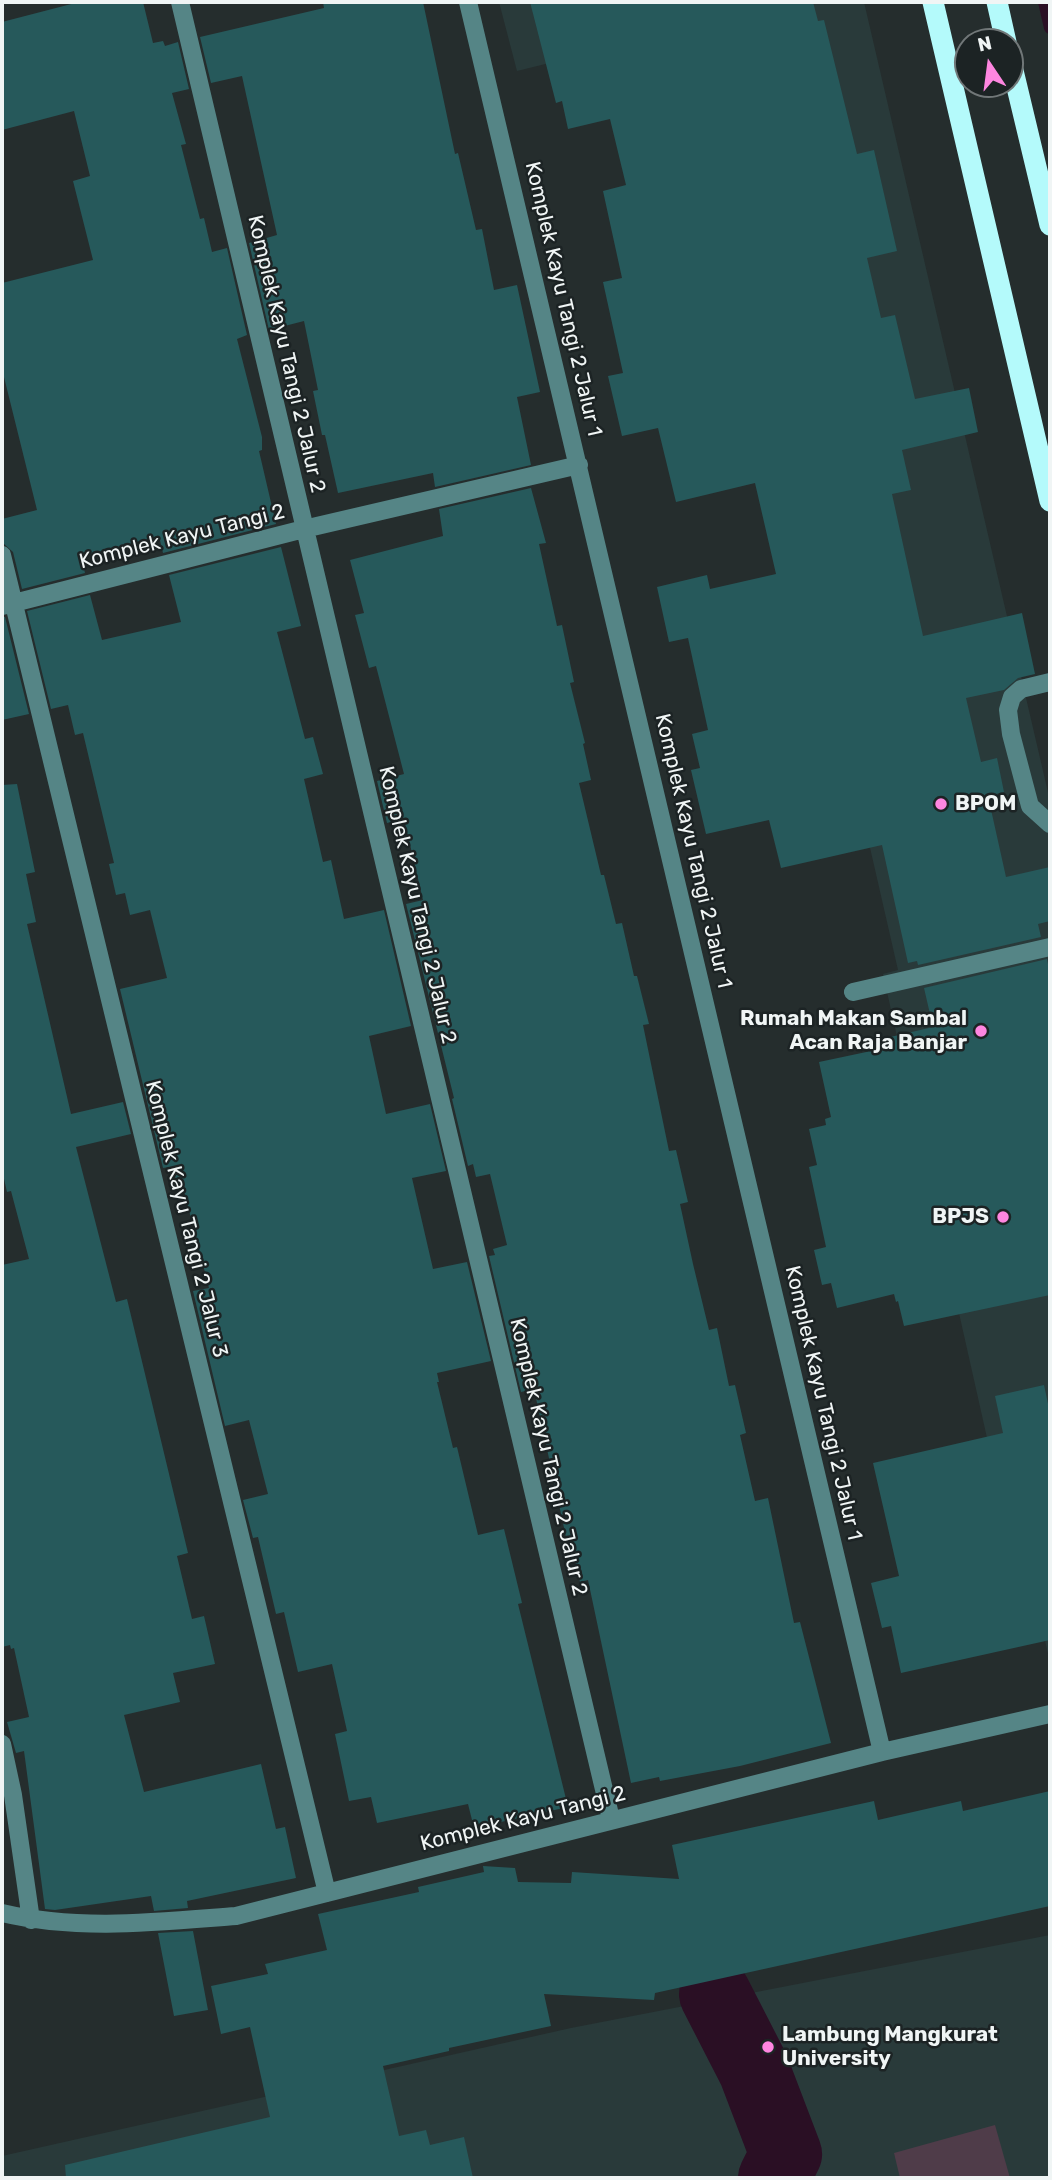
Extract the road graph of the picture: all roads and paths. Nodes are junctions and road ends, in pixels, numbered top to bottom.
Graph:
1 (180, 2) edge
2 (468, 2) edge
3 (933, 2) edge
4 (997, 2) edge
5 (1003, 28) edge
6 (1020, 98) edge
7 (1050, 225) edge
8 (1041, 419) edge
9 (579, 465) junction
10 (1049, 492) edge
11 (304, 529) junction
12 (2, 555) edge
13 (7, 605) edge
14 (1050, 682) edge
15 (1050, 824) edge
16 (1050, 947) edge
17 (853, 992) dead end
18 (1050, 1714) edge
19 (2, 1744) edge
20 (882, 1752) junction
21 (611, 1819) junction
22 (327, 1893) junction
23 (2, 1913) edge
24 (31, 1920) junction

1 - 11 street, Komplek Kayu Tangi 2 Jalur 2
2 - 9 street, Komplek Kayu Tangi 2 Jalur 1
3 - 8 highway
4 - 5 highway
6 - 7 highway
8 - 10 highway
9 - 11 street, Komplek Kayu Tangi 2
9 - 20 street, Komplek Kayu Tangi 2 Jalur 1
11 - 13 street, Komplek Kayu Tangi 2
11 - 21 street, Komplek Kayu Tangi 2 Jalur 2
12 - 13 street, Komplek Kayu Tangi 2 Jalur 3
13 - 22 street, Komplek Kayu Tangi 2 Jalur 3
14 - 15 street
16 - 17 street
18 - 20 street, Komplek Kayu Tangi 2
19 - 24 street
20 - 21 street, Komplek Kayu Tangi 2
21 - 22 street, Komplek Kayu Tangi 2
22 - 24 street, Komplek Kayu Tangi 2
23 - 24 street, Komplek Kayu Tangi 2

